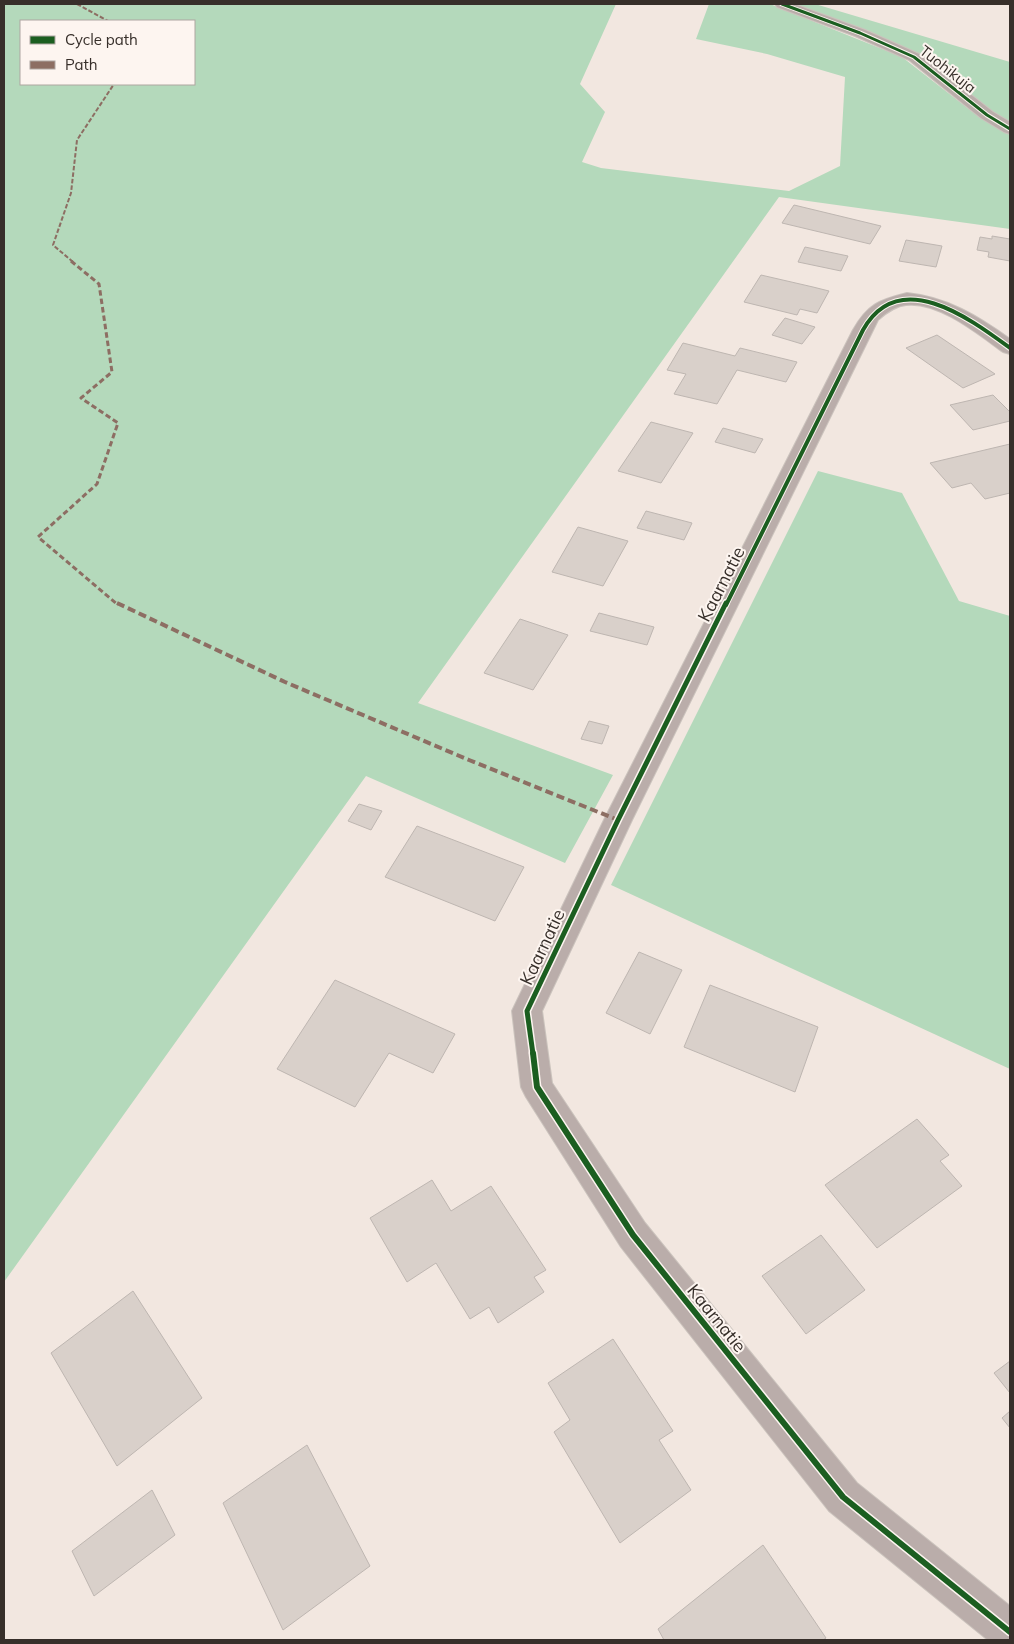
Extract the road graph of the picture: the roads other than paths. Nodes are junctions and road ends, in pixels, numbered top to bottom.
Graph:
1 (782, 4) edge
2 (1010, 129) edge
3 (1010, 348) edge
4 (1010, 1632) edge

1 - 2 street, Tuohikuja
3 - 4 street, Kaarnatie

